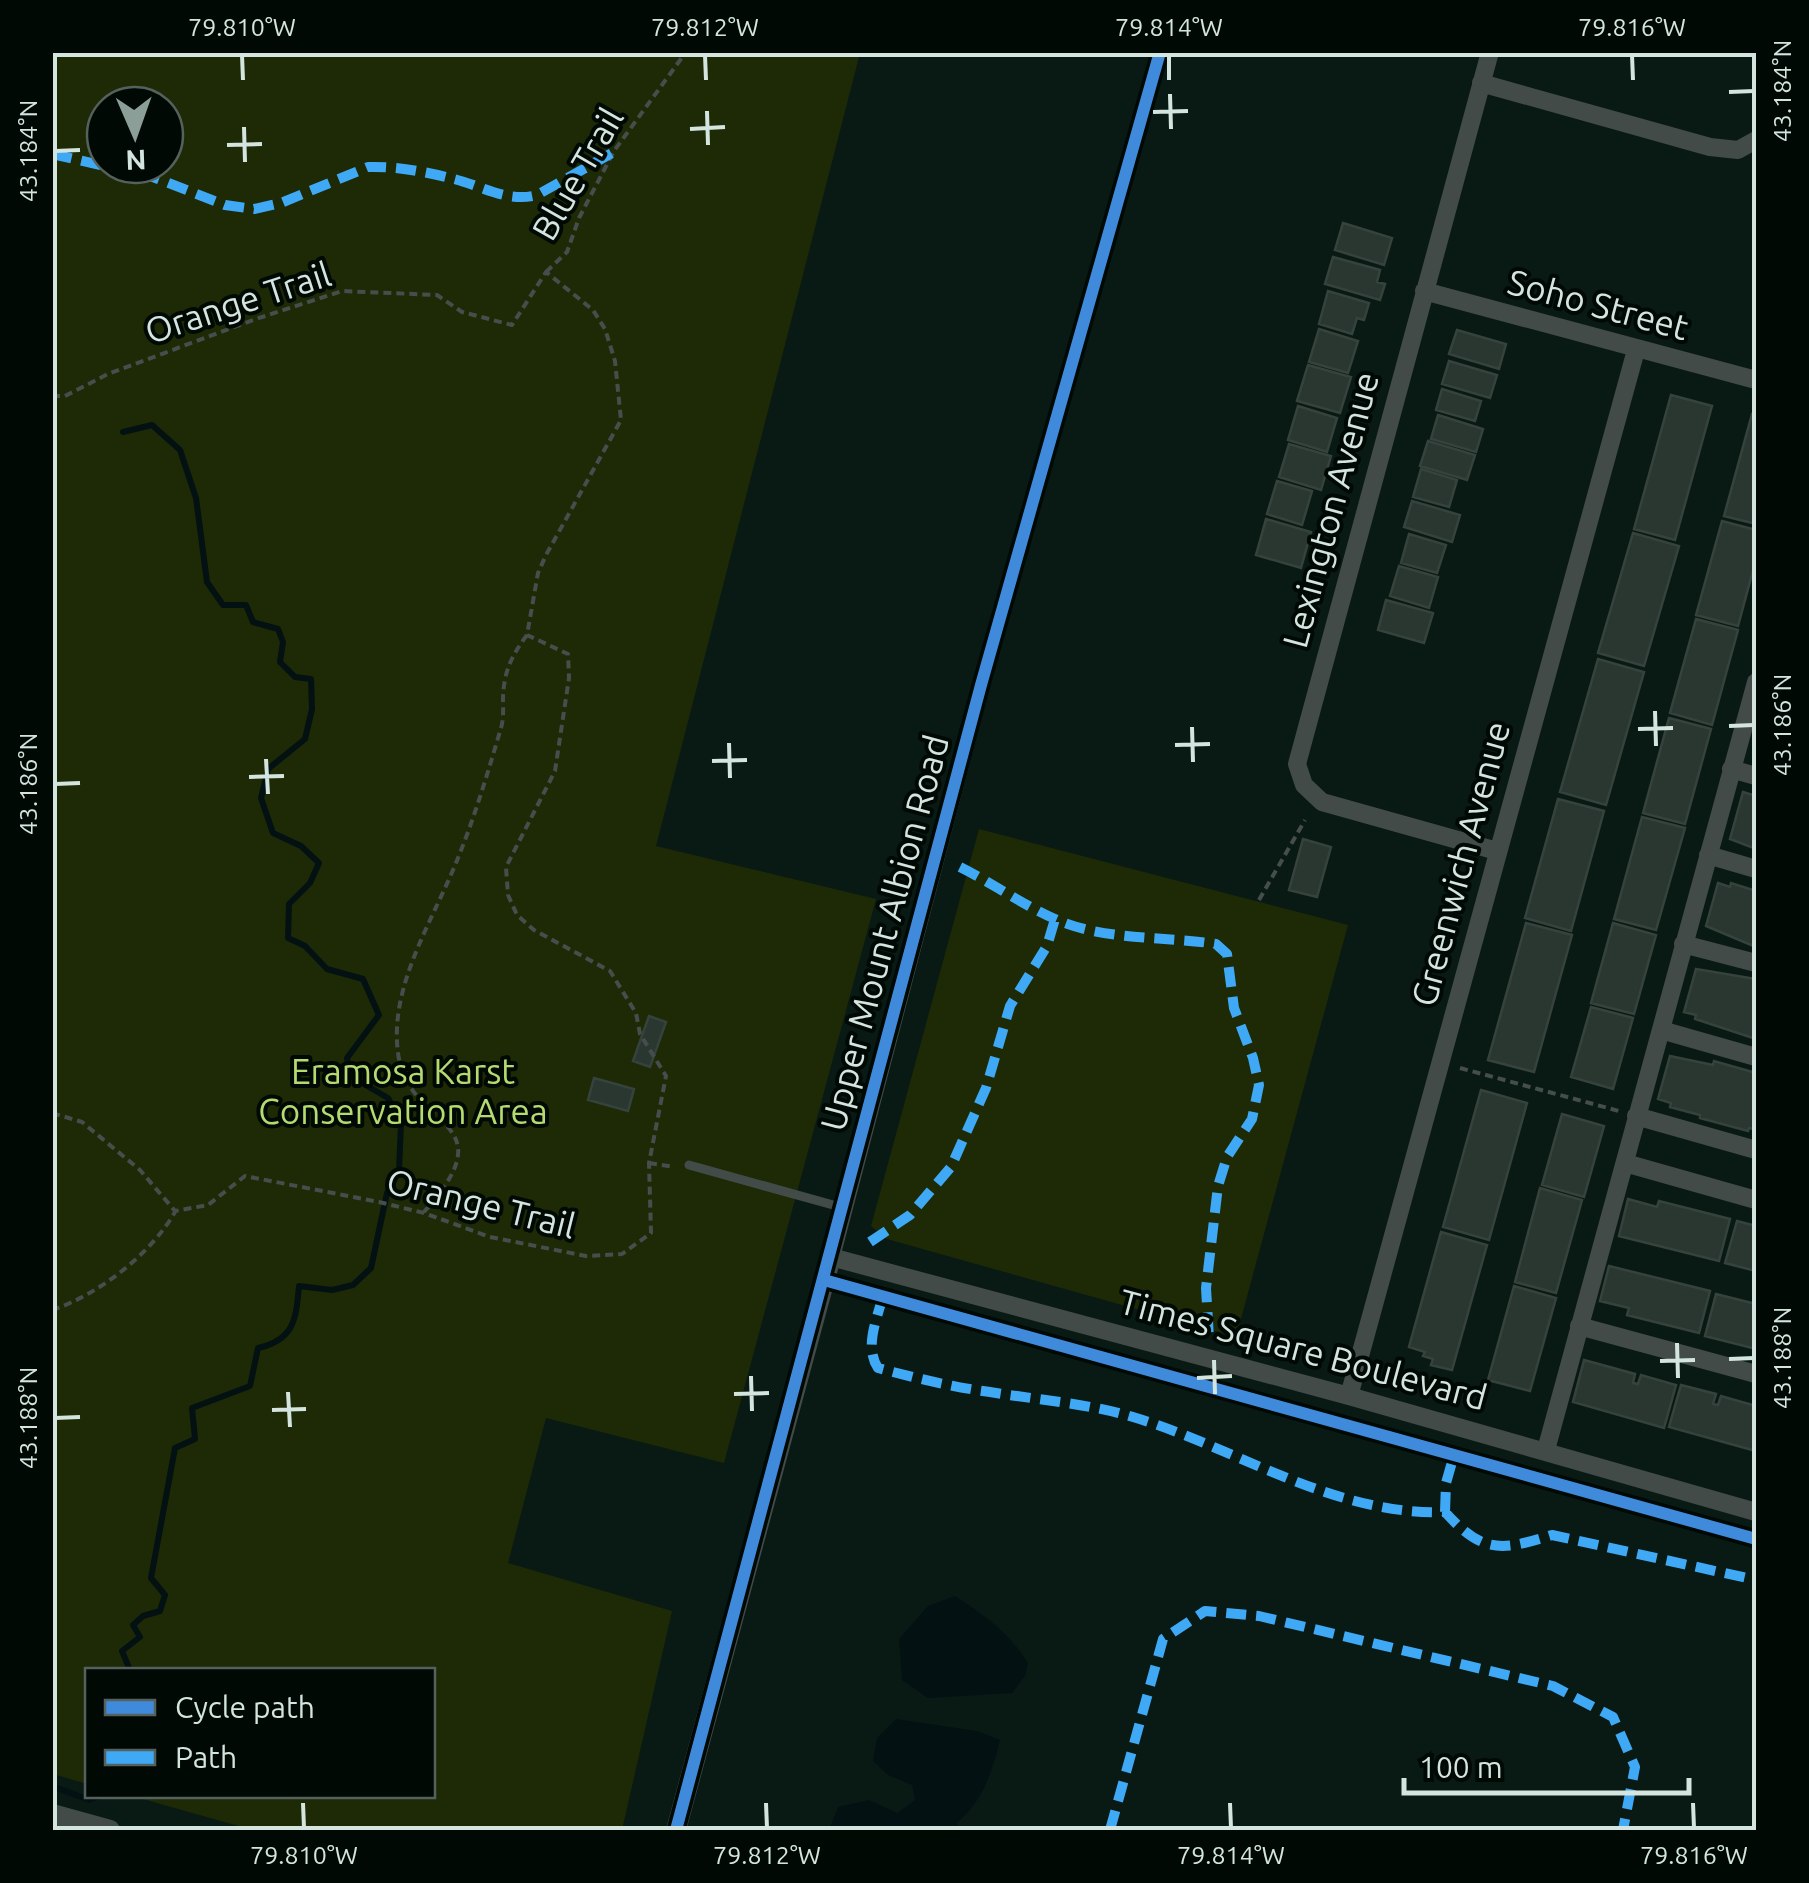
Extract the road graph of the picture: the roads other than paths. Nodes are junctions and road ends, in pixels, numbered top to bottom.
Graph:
1 (1160, 52) edge
2 (1490, 52) edge
3 (1481, 83) junction
4 (1756, 140) edge
5 (1424, 292) junction
6 (1636, 350) junction
7 (1756, 380) edge
8 (1756, 684) edge
9 (1732, 769) junction
10 (1756, 776) edge
11 (1497, 851) junction
12 (1708, 855) junction
13 (1756, 869) edge
14 (1684, 944) junction
15 (1756, 964) edge
16 (1661, 1030) junction
17 (1756, 1057) edge
18 (1631, 1114) junction
19 (1756, 1150) edge
20 (1625, 1163) junction
21 (689, 1165) road end
22 (1756, 1200) edge
23 (844, 1208) junction
24 (831, 1257) junction
25 (1579, 1326) junction
26 (1756, 1374) edge
27 (1349, 1396) junction
28 (1546, 1450) junction
29 (1756, 1512) edge
30 (52, 1814) edge
31 (110, 1830) edge
32 (676, 1830) edge

1 - 23 street, Upper Mount Albion Road
2 - 3 street, Lexington Avenue
3 - 4 street
3 - 5 street, Lexington Avenue
5 - 6 street, Soho Street
5 - 11 street, Lexington Avenue
6 - 7 street, Soho Street
6 - 11 street, Greenwich Avenue
8 - 9 street
9 - 10 street
9 - 12 street
11 - 27 street, Greenwich Avenue
12 - 13 street
12 - 14 street
14 - 15 street
14 - 16 street
16 - 17 street
16 - 18 street
18 - 19 street
18 - 20 street
20 - 22 street
20 - 25 street
21 - 23 lane
23 - 24 street, Upper Mount Albion Road
24 - 27 street, Times Square Boulevard
24 - 32 street, Upper Mount Albion Road
25 - 26 street
25 - 28 street
27 - 28 street, Times Square Boulevard
28 - 29 street, Times Square Boulevard
30 - 31 street

